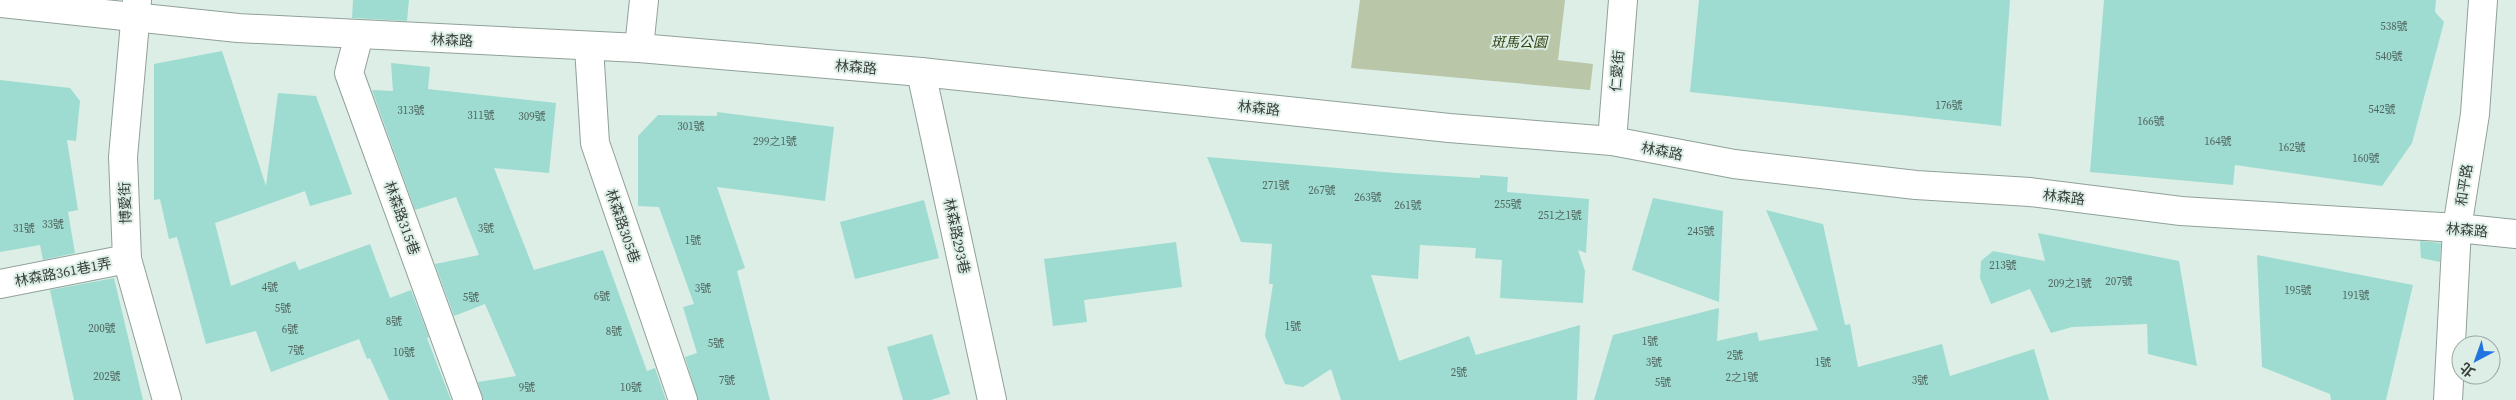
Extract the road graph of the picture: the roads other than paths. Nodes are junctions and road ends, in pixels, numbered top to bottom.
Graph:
1 (644, 0) edge
2 (1623, 0) edge
3 (2483, 0) edge
4 (0, 2) edge
5 (136, 9) edge
6 (359, 35) junction
7 (589, 47) junction
8 (639, 48) junction
9 (921, 72) junction
10 (1612, 141) junction
11 (2457, 228) junction
12 (2516, 234) edge
13 (127, 259) junction
14 (0, 284) edge
15 (167, 400) edge
16 (468, 400) edge
17 (683, 400) edge
18 (992, 400) edge
19 (2448, 400) edge

1 - 8 street
2 - 10 street, 仁愛街
3 - 11 street, 和平路
4 - 5 street, 林森路
5 - 6 street, 林森路
5 - 13 street, 博愛街
6 - 7 street, 林森路
6 - 16 street, 林森路315巷
7 - 8 street, 林森路
7 - 17 street, 林森路305巷
8 - 9 street, 林森路
9 - 10 street, 林森路
9 - 18 street, 林森路293巷
10 - 11 street, 林森路
11 - 12 street, 林森路
11 - 19 street, 和平路
13 - 14 street, 林森路361巷1弄
13 - 15 street, 博愛街

